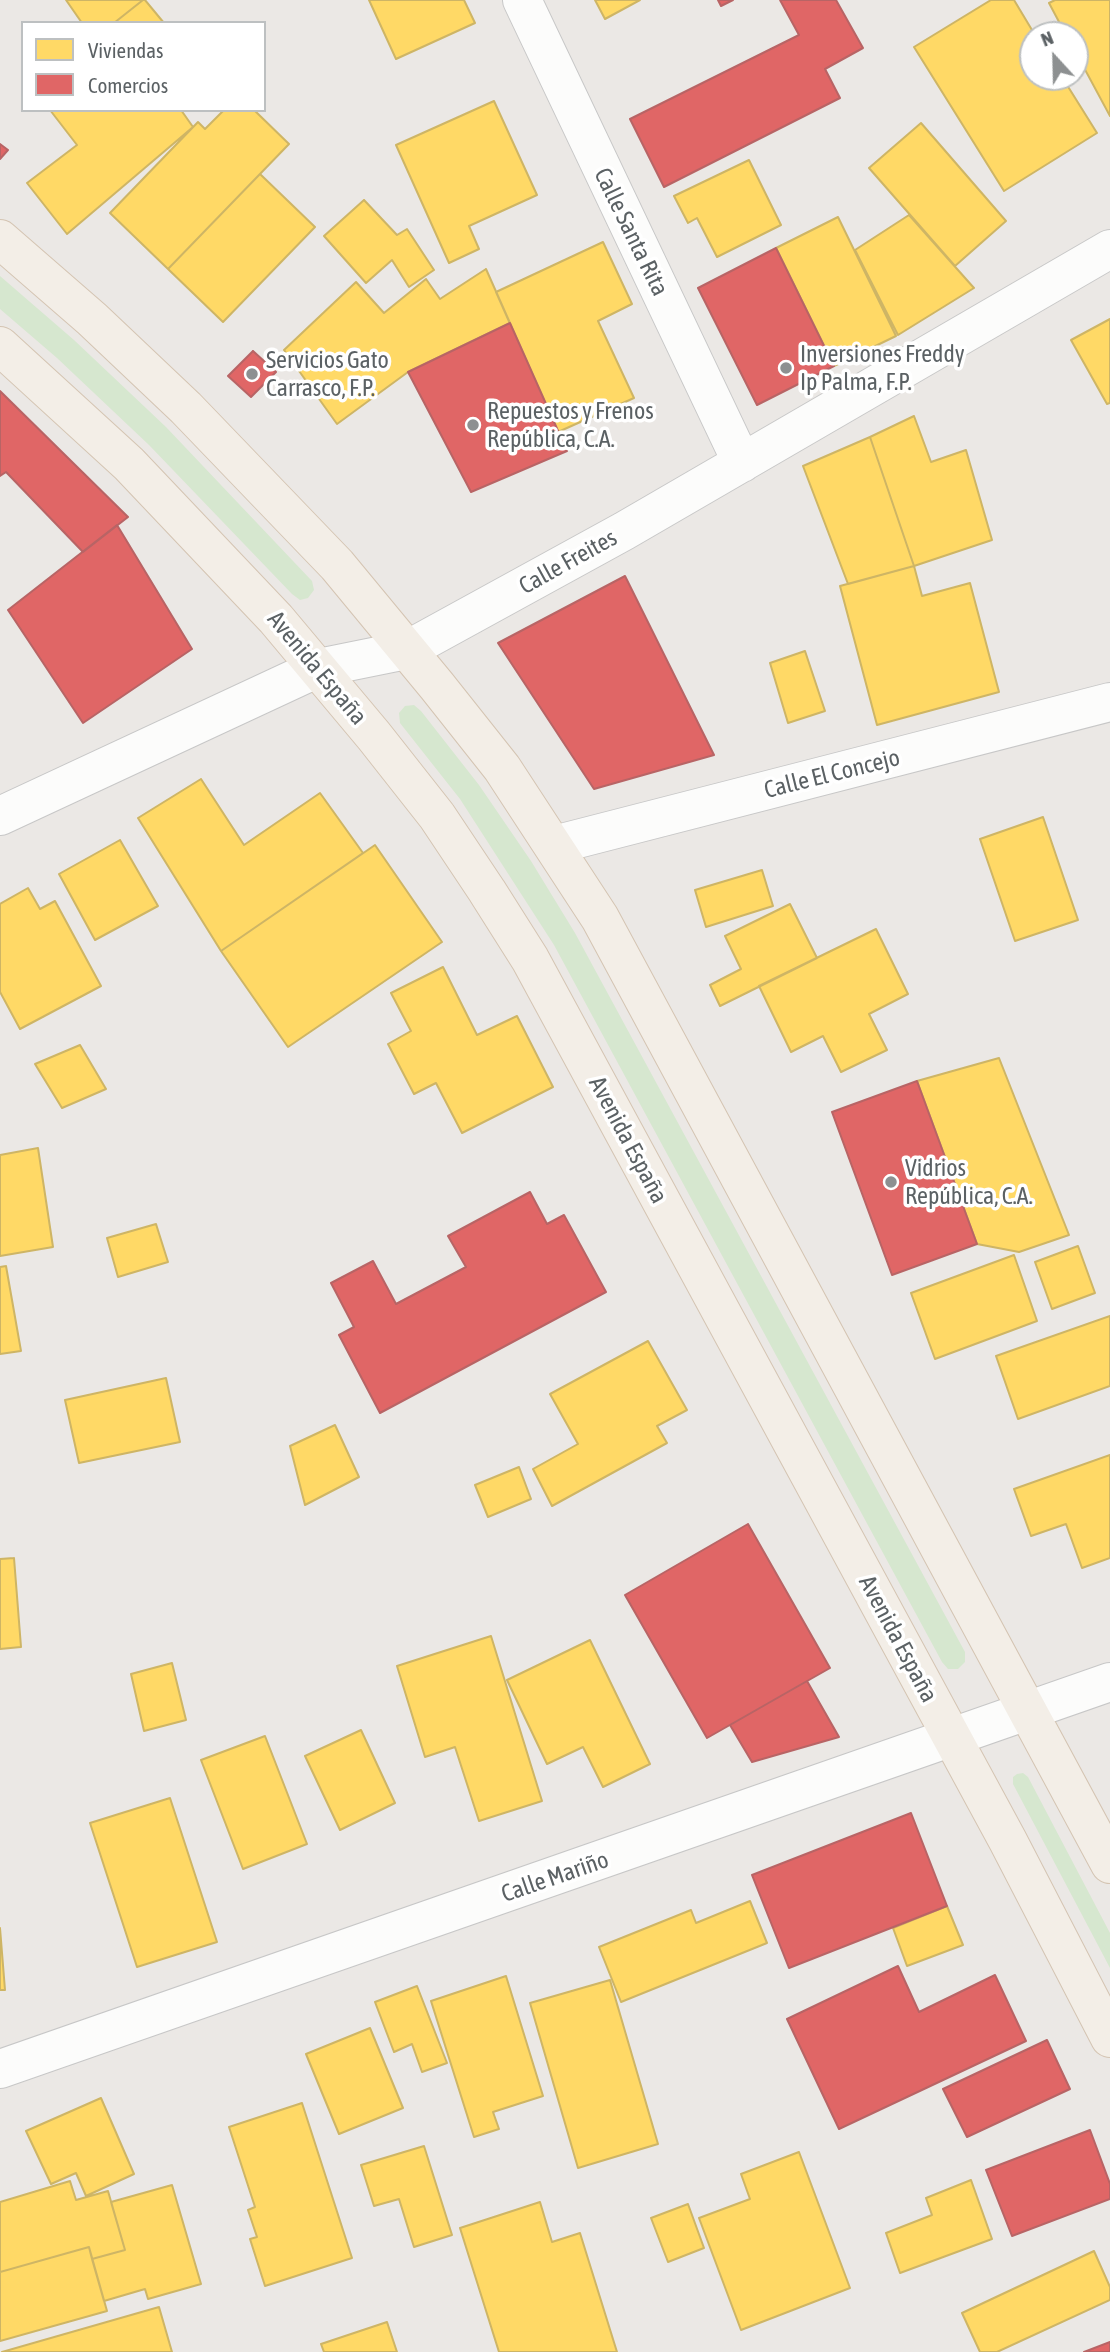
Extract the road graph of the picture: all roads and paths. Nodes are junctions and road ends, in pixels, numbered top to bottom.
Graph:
1 (522, 0) edge
2 (0, 239) edge
3 (1110, 249) edge
4 (0, 346) edge
5 (742, 463) junction
6 (407, 650) junction
7 (318, 668) junction
8 (1110, 702) edge
9 (0, 816) edge
10 (554, 845) junction
11 (1110, 1682) edge
12 (1028, 1712) junction
13 (952, 1738) junction
14 (1110, 1864) edge
15 (1110, 2038) edge
16 (0, 2069) edge

1 - 5 street, Calle Santa Rita
2 - 6 main road
3 - 5 street, Calle Freites
4 - 7 main road, Avenida España
5 - 6 street, Calle Freites
6 - 7 street, Calle Freites
6 - 10 main road
7 - 9 street, Calle Freites
7 - 13 main road, Avenida España
8 - 10 street, Calle El Concejo
10 - 12 main road
11 - 12 street, Calle Mariño
12 - 13 street, Calle Mariño
12 - 14 main road
13 - 15 main road, Avenida España
13 - 16 street, Calle Mariño

